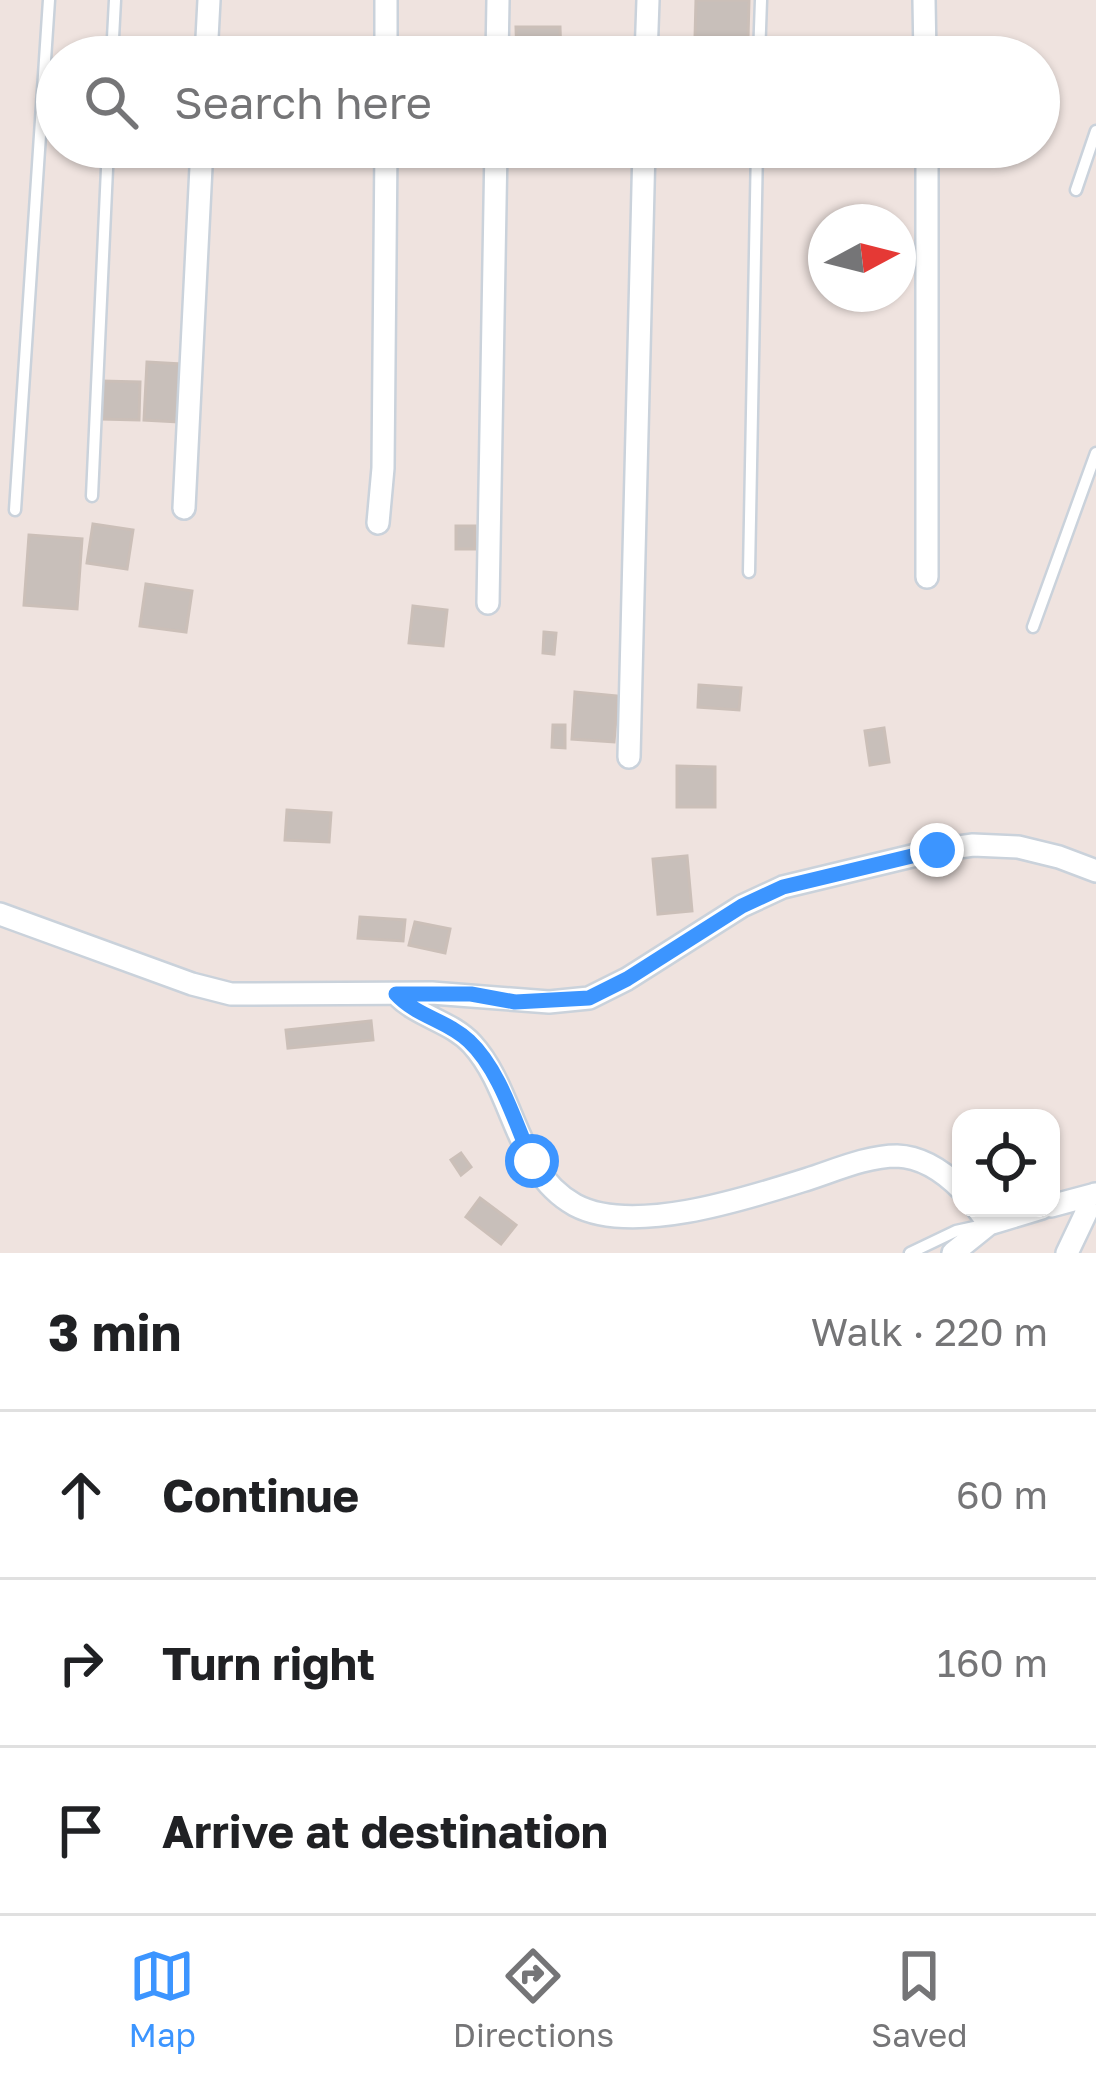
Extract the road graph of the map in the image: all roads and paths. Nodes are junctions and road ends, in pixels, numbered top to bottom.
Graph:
1 (49, 0) edge
2 (115, 0) edge
3 (209, 0) edge
4 (386, 0) edge
5 (498, 0) edge
6 (647, 0) edge
7 (761, 0) edge
8 (924, 0) edge
9 (47, 36) edge
10 (113, 36) edge
11 (207, 36) edge
12 (386, 36) edge
13 (497, 36) edge
14 (646, 36) edge
15 (760, 36) edge
16 (925, 36) edge
17 (1096, 131) edge
18 (38, 168) edge
19 (107, 168) edge
20 (201, 168) edge
21 (386, 168) edge
22 (496, 168) edge
23 (643, 168) edge
24 (757, 168) edge
25 (927, 168) edge
26 (1076, 190) dead end
27 (1096, 453) edge
28 (92, 496) dead end
29 (184, 508) dead end
30 (16, 511) dead end
31 (378, 523) dead end
32 (749, 572) dead end
33 (927, 577) dead end
34 (488, 603) dead end
35 (1033, 627) dead end
36 (629, 757) dead end
37 (1096, 871) edge
38 (0, 914) edge
39 (396, 994) junction
40 (952, 1182) edge
41 (1095, 1194) edge
42 (1060, 1203) edge
43 (981, 1217) edge
44 (982, 1217) edge
45 (983, 1217) edge
46 (910, 1253) edge
47 (953, 1253) edge
48 (968, 1253) edge
49 (1067, 1253) edge

1 - 9 lane
2 - 10 lane
3 - 11 street
4 - 12 street
5 - 13 street
6 - 14 street
7 - 15 lane
8 - 16 street
17 - 26 lane
18 - 30 lane
19 - 28 lane
20 - 29 street
21 - 31 street
22 - 34 street
23 - 36 street
24 - 32 lane
25 - 33 street
27 - 35 lane
37 - 39 street
38 - 39 street
39 - 40 street
41 - 42 street
41 - 49 street
43 - 46 lane
44 - 47 street
45 - 48 street

